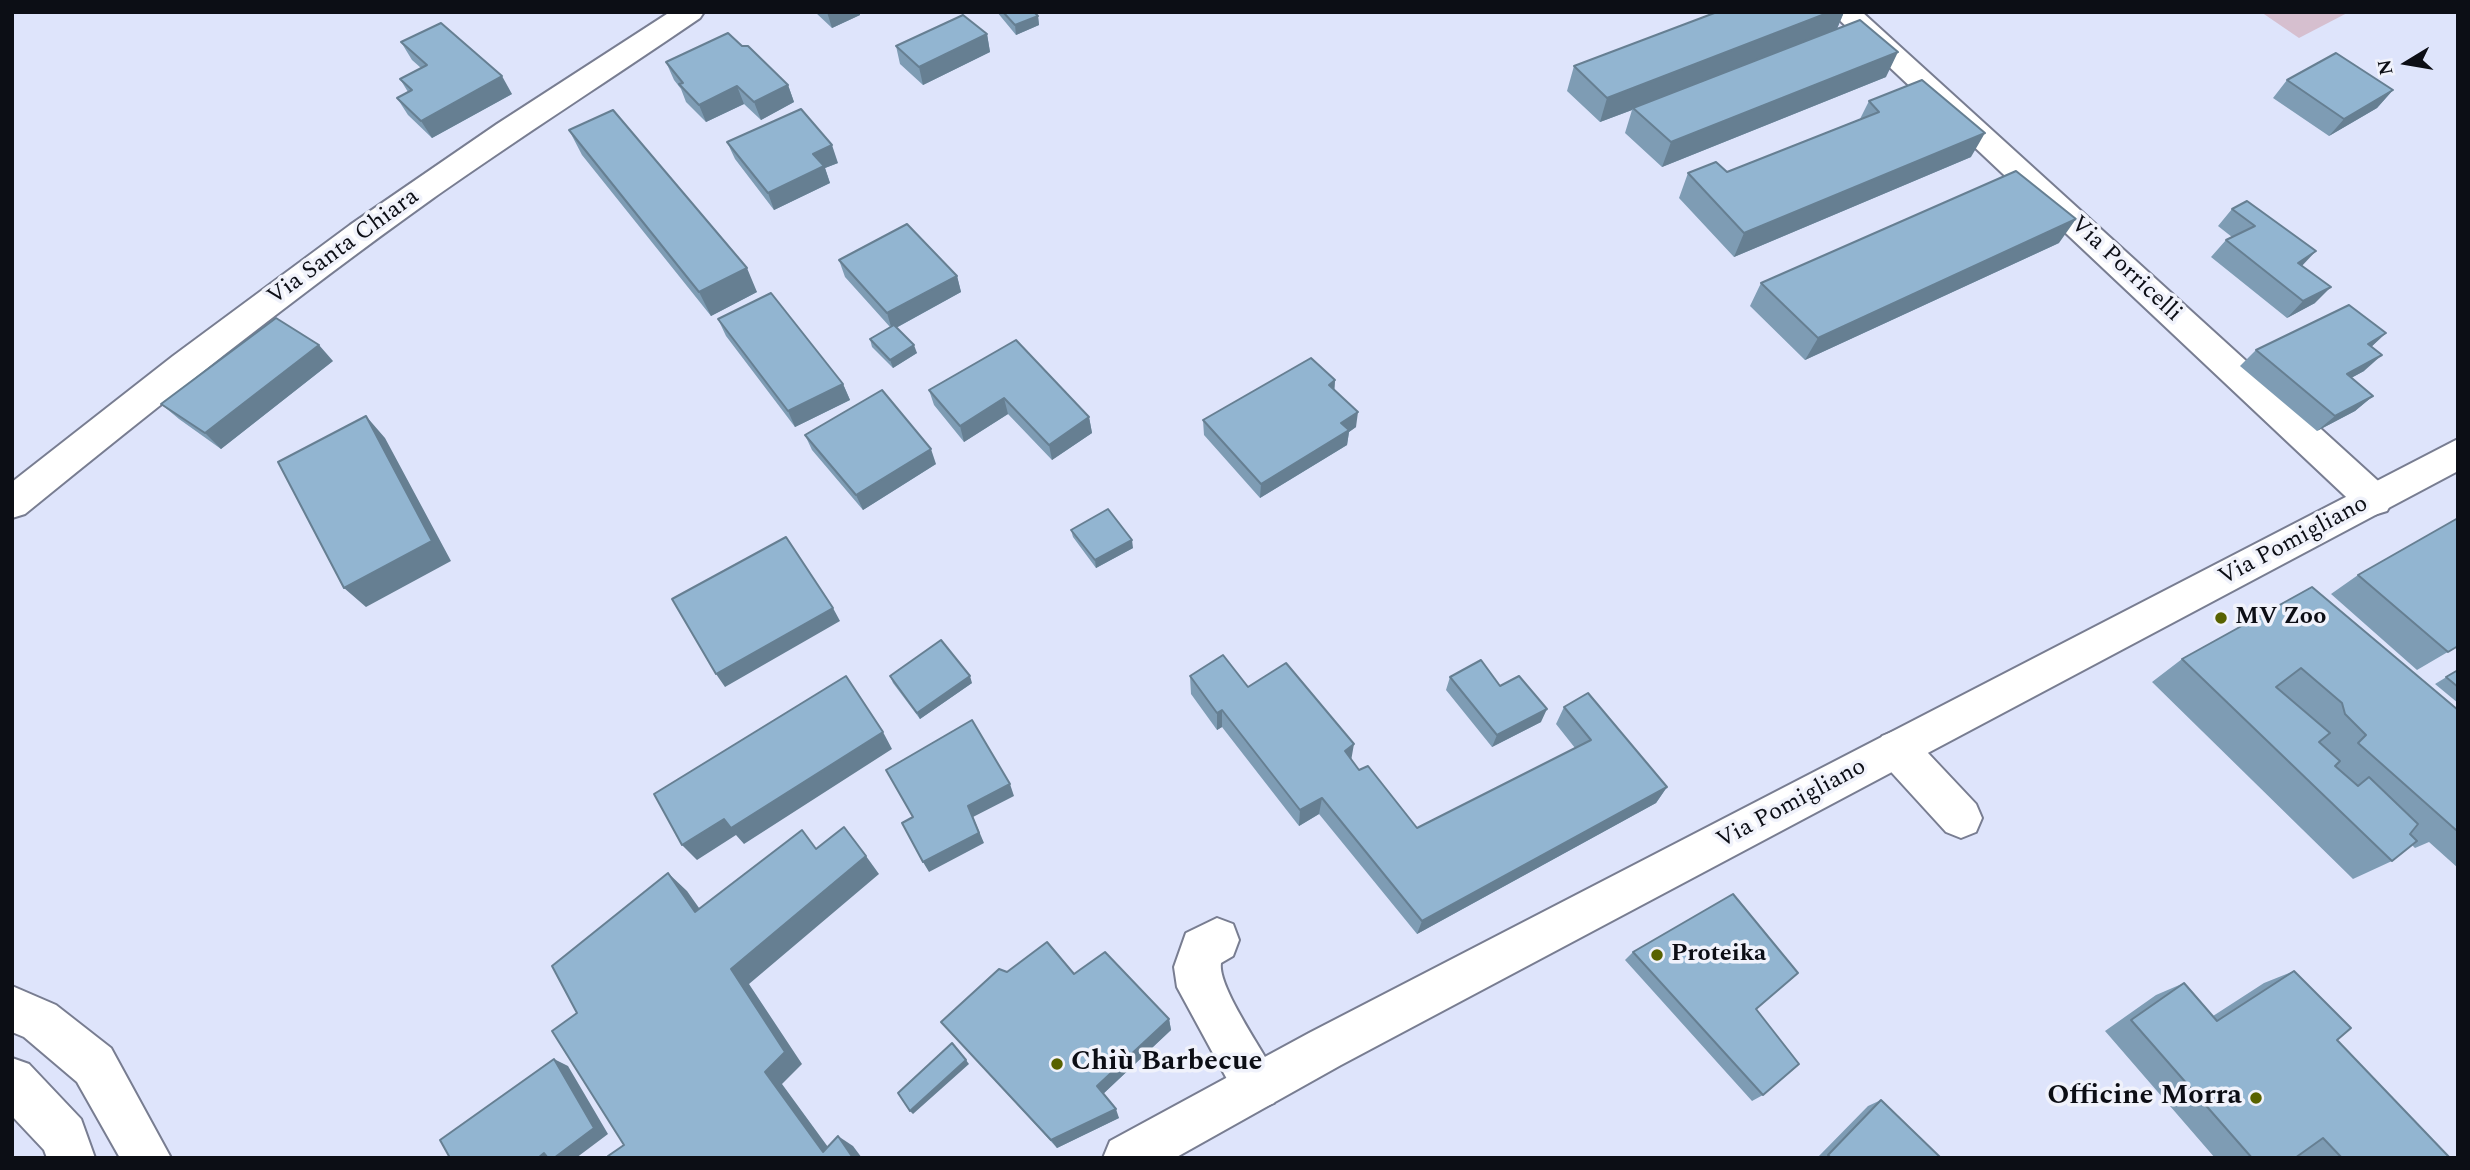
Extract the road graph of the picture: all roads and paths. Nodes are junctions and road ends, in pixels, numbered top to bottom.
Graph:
1 (690, 12) edge
2 (1845, 12) edge
3 (2458, 454) edge
4 (2374, 500) junction
5 (12, 503) edge
6 (1897, 749) junction
7 (1961, 818) dead end
8 (1217, 940) dead end
9 (12, 1009) edge
10 (12, 1081) edge
11 (1257, 1086) junction
12 (71, 1158) edge
13 (147, 1158) edge
14 (1128, 1158) edge

1 - 5 main road, Via Santa Chiara
2 - 4 main road, Via Porricelli
3 - 4 main road, Via Pomigliano
4 - 6 main road, Via Pomigliano
6 - 7 main road
6 - 11 main road, Via Pomigliano
8 - 11 main road
9 - 13 main road
10 - 12 main road
11 - 14 main road, Via Pomigliano

